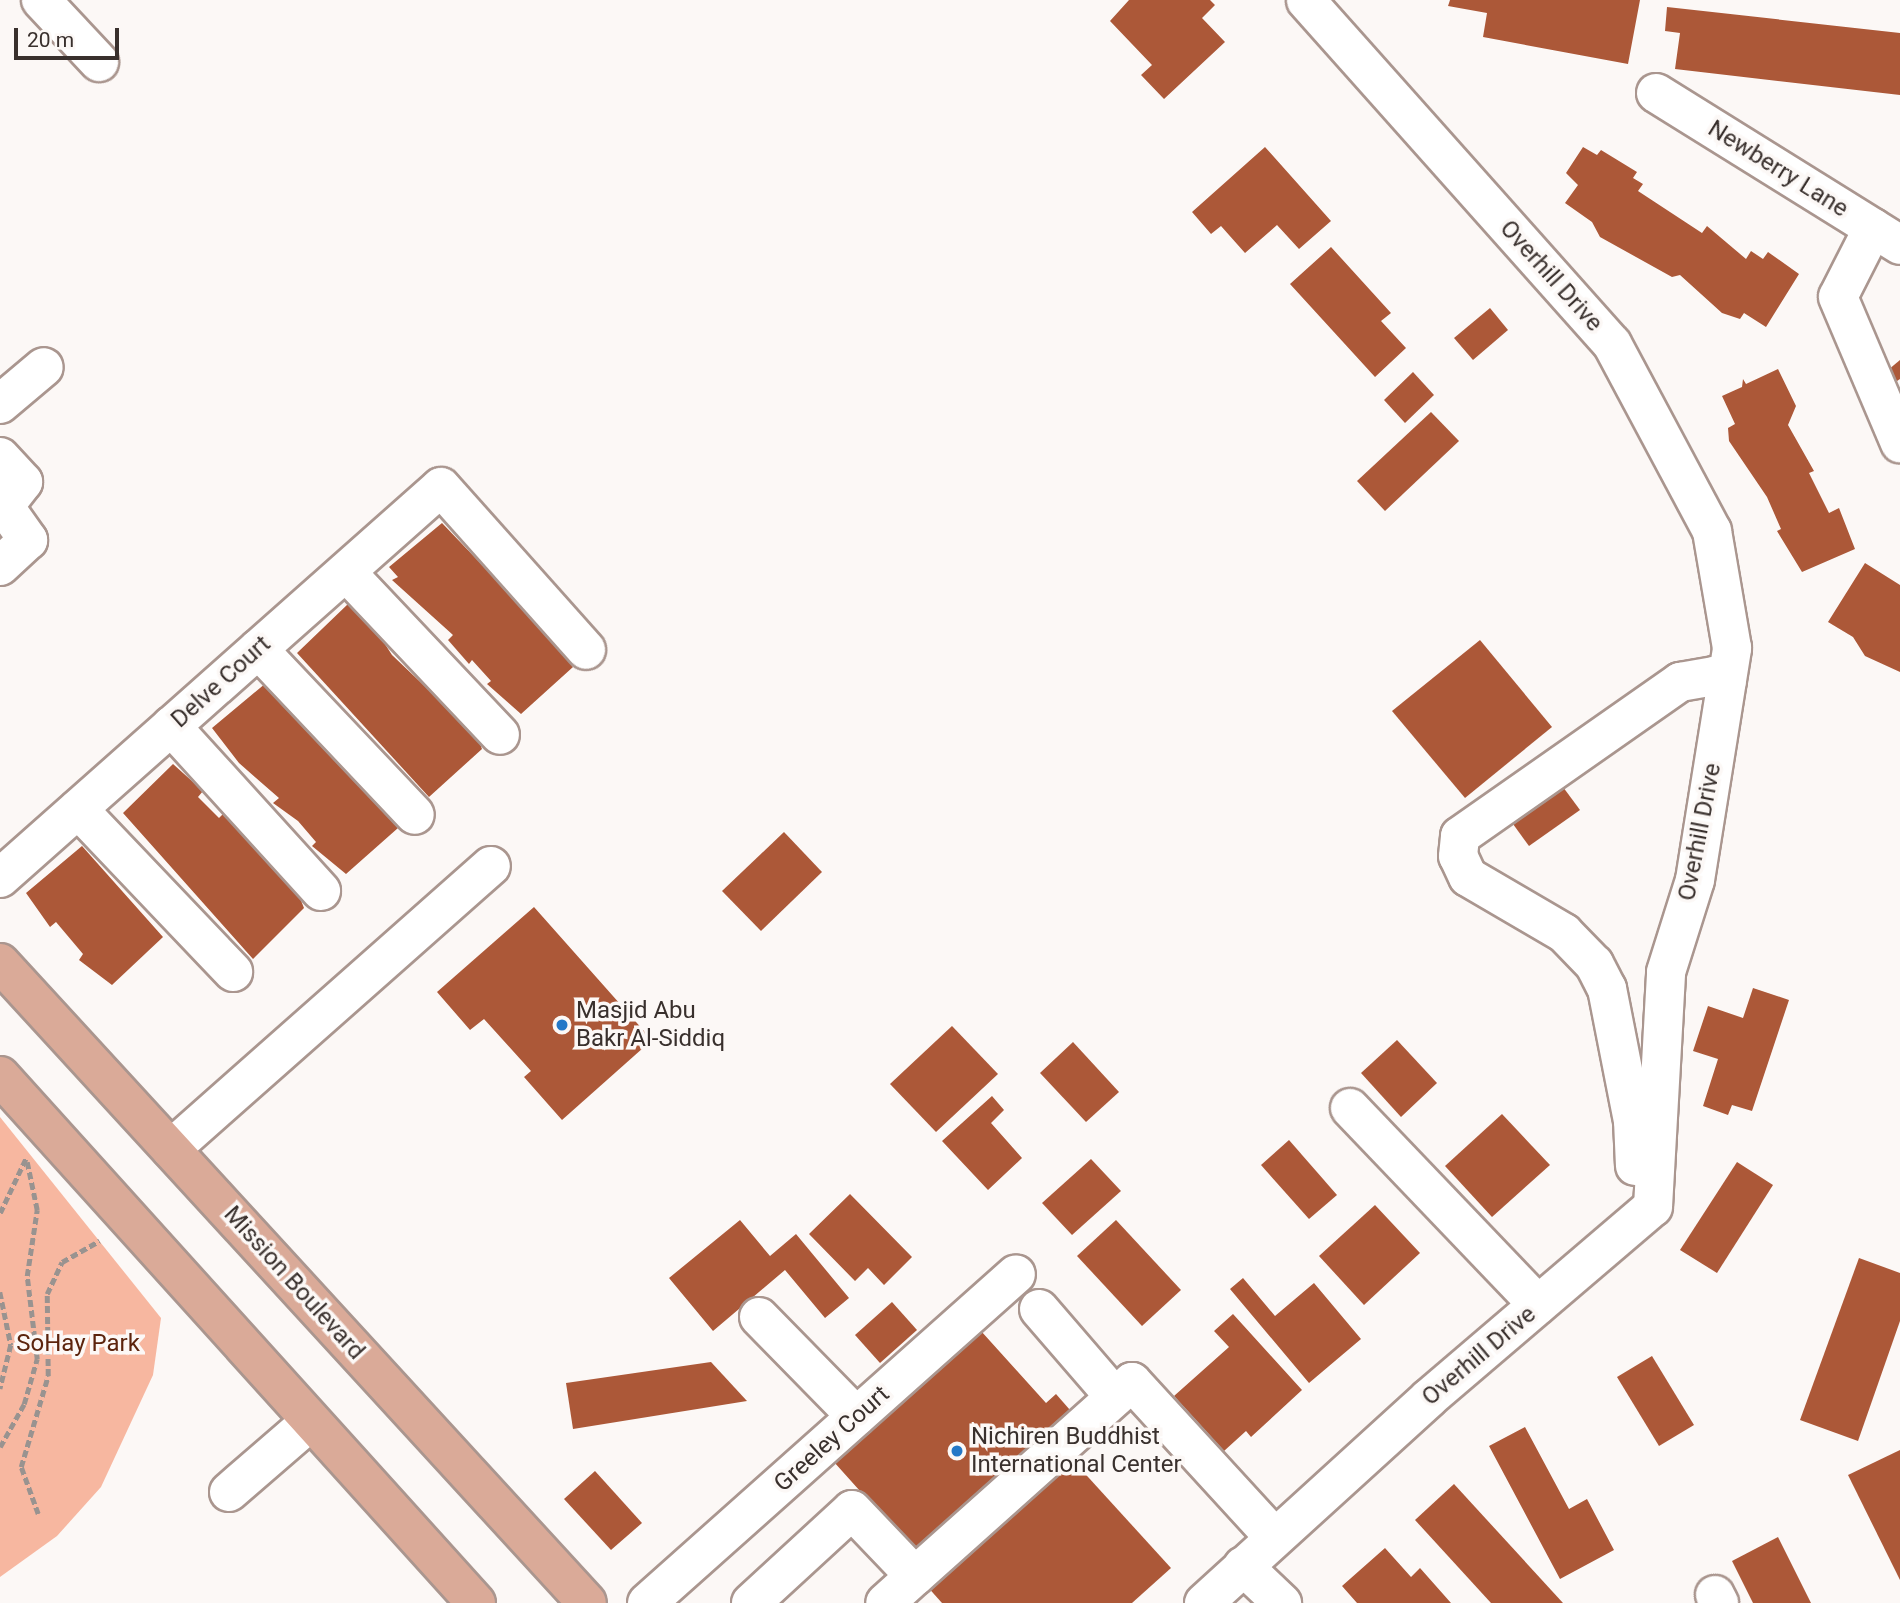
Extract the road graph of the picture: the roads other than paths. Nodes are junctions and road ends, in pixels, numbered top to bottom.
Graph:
1 (41, 0) edge
2 (1306, 0) edge
3 (99, 62) dead end
4 (1656, 93) dead end
5 (1886, 237) edge
6 (44, 367) dead end
7 (0, 404) edge
8 (1900, 443) edge
9 (0, 457) edge
10 (0, 566) edge
11 (346, 572) junction
12 (258, 649) junction
13 (586, 649) dead end
14 (1727, 682) junction
15 (171, 726) junction
16 (500, 735) dead end
17 (78, 809) junction
18 (415, 815) dead end
19 (491, 866) dead end
20 (0, 878) edge
21 (321, 891) dead end
22 (0, 963) edge
23 (233, 972) dead end
24 (0, 1076) edge
25 (1350, 1108) dead end
26 (171, 1149) junction
27 (1638, 1221) junction
28 (1016, 1274) dead end
29 (1538, 1305) junction
30 (1039, 1310) dead end
31 (760, 1317) dead end
32 (1115, 1397) junction
33 (856, 1416) junction
34 (311, 1421) junction
35 (229, 1492) dead end
36 (1274, 1537) junction
37 (1243, 1566) junction
38 (915, 1576) junction
39 (476, 1603) edge
40 (587, 1603) edge
41 (647, 1603) edge
42 (751, 1603) edge
43 (885, 1603) edge
44 (1204, 1603) edge
45 (1282, 1603) edge

1 - 3 street
2 - 14 street, Overhill Drive
4 - 5 street, Newberry Lane
5 - 8 street
6 - 7 street
9 - 10 street
11 - 12 street, Delve Court
11 - 13 street, Delve Court
11 - 16 street
12 - 15 street, Delve Court
12 - 18 street
14 - 27 street, Overhill Drive
14 - 27 street
15 - 17 street, Delve Court
15 - 21 street
17 - 20 street, Delve Court
17 - 23 street
19 - 26 street
22 - 26 main road, Mission Boulevard
24 - 34 main road
25 - 29 street
26 - 40 main road, Mission Boulevard
27 - 29 street, Overhill Drive
28 - 33 street, Greeley Court
29 - 36 street, Overhill Drive
30 - 32 street
31 - 33 street
32 - 36 street
32 - 38 street
33 - 41 street, Greeley Court
34 - 35 street
34 - 39 main road
36 - 37 street, Overhill Drive
37 - 44 street, Overhill Drive
37 - 45 street
38 - 42 street
38 - 43 street

